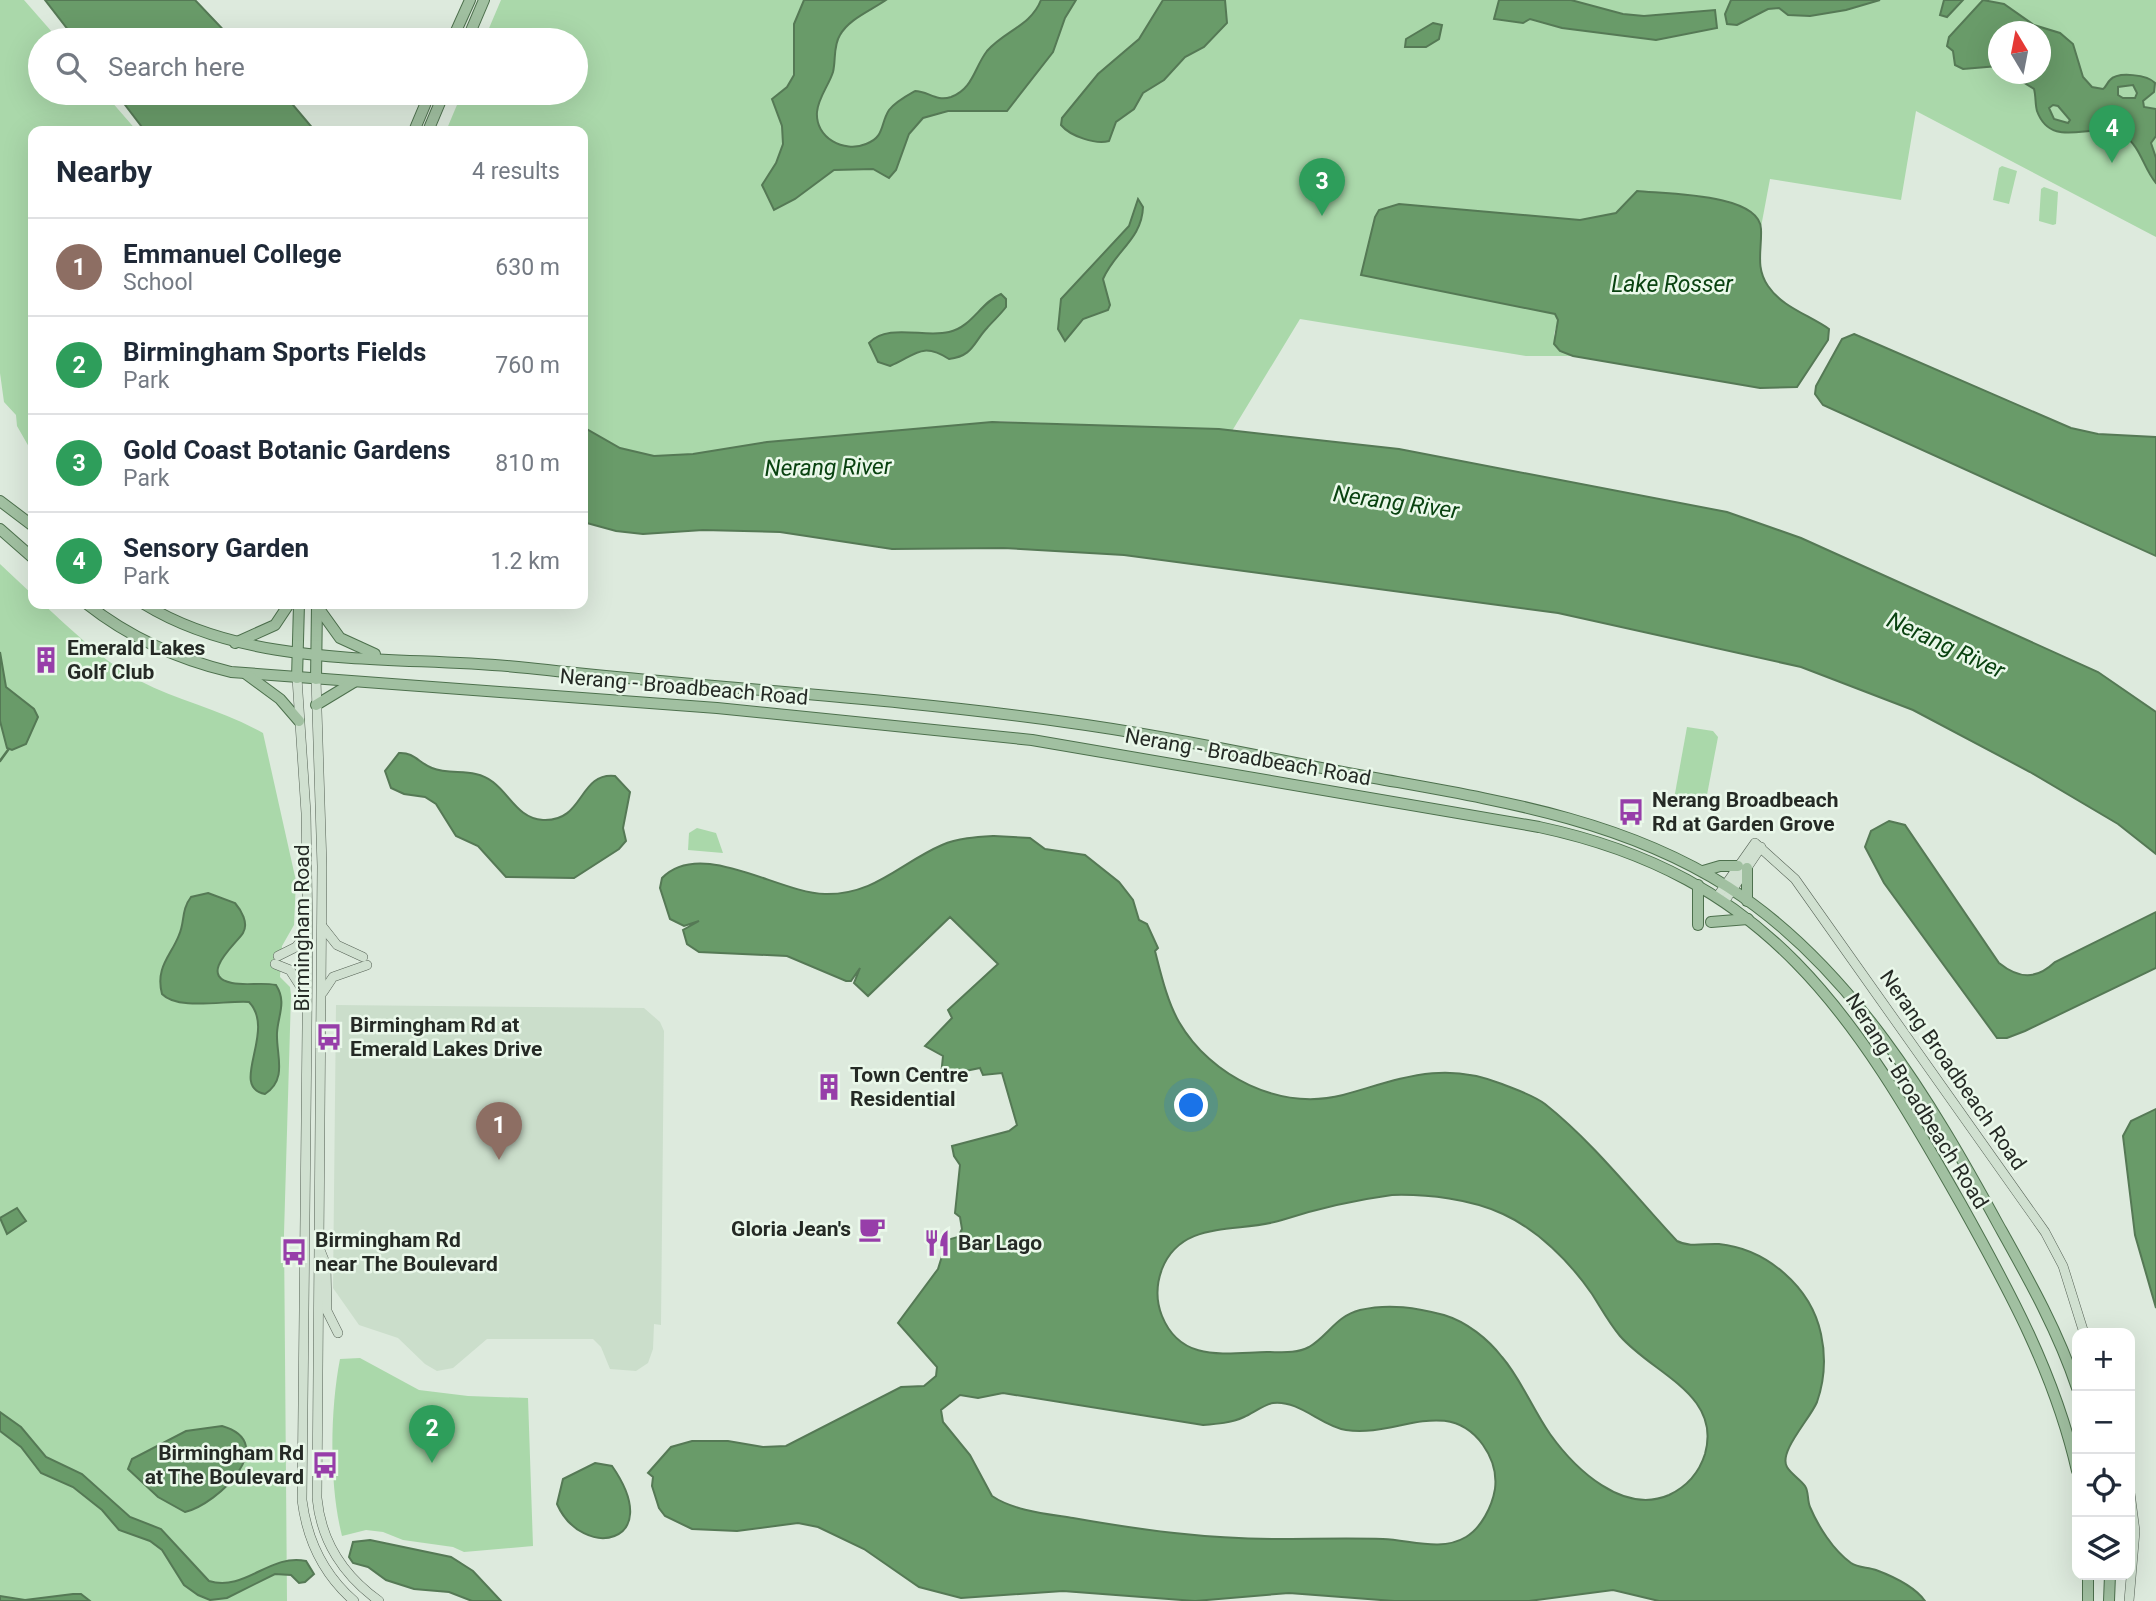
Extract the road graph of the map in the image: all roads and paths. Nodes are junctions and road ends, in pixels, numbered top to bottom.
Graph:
1 (470, 0) edge
2 (484, 0) edge
3 (457, 28) edge
4 (472, 28) edge
5 (425, 105) edge
6 (439, 105) edge
7 (416, 126) edge
8 (430, 126) edge
9 (0, 501) edge
10 (28, 522) edge
11 (0, 528) edge
12 (28, 553) edge
13 (94, 609) edge
14 (153, 609) edge
15 (286, 609) edge
16 (299, 609) edge
17 (317, 609) edge
18 (320, 609) edge
19 (236, 643) junction
20 (298, 652) junction
21 (316, 654) junction
22 (384, 657) junction
23 (246, 674) junction
24 (297, 678) junction
25 (316, 679) junction
26 (355, 682) junction
27 (316, 705) junction
28 (299, 721) junction
29 (1743, 867) junction
30 (1703, 871) junction
31 (1698, 885) junction
32 (1729, 888) junction
33 (1721, 900) junction
34 (1747, 901) junction
35 (1748, 919) junction
36 (1711, 922) dead end
37 (1698, 925) dead end
38 (322, 926) junction
39 (308, 933) junction
40 (321, 994) junction
41 (307, 997) junction
42 (319, 1249) junction
43 (2082, 1328) edge
44 (338, 1333) dead end
45 (2072, 1377) edge
46 (2073, 1454) edge
47 (2133, 1517) edge
48 (2088, 1580) edge
49 (2110, 1580) edge
50 (354, 1601) edge
51 (379, 1601) edge
52 (2088, 1601) edge
53 (2109, 1601) edge
54 (2129, 1601) edge

1 - 3 main road
2 - 4 main road
5 - 7 main road
6 - 8 main road
9 - 10 main road
11 - 12 main road
13 - 23 main road, Nerang - Broadbeach Road
14 - 19 main road, Nerang - Broadbeach Road
15 - 19 main road
16 - 20 main road
17 - 21 main road, Birmingham Road
18 - 22 main road
19 - 20 main road, Nerang - Broadbeach Road
20 - 21 main road, Nerang - Broadbeach Road
20 - 24 main road
21 - 22 main road, Nerang - Broadbeach Road
21 - 25 main road, Birmingham Road
22 - 30 main road, Nerang - Broadbeach Road
23 - 24 main road, Nerang - Broadbeach Road
23 - 28 main road
24 - 25 main road, Nerang - Broadbeach Road
24 - 28 street, Birmingham Road
25 - 26 main road, Nerang - Broadbeach Road
25 - 27 street, Birmingham Road
26 - 27 main road
26 - 31 main road, Nerang - Broadbeach Road
27 - 38 street, Birmingham Road
28 - 39 street, Birmingham Road
29 - 30 main road
29 - 32 street, Nerang Broadbeach Road
29 - 34 main road
29 - 43 street, Nerang Broadbeach Road
30 - 32 main road, Nerang - Broadbeach Road
31 - 33 main road, Nerang - Broadbeach Road
31 - 37 main road
32 - 33 street, Nerang Broadbeach Road
32 - 34 main road, Nerang - Broadbeach Road
33 - 35 main road, Nerang - Broadbeach Road
34 - 45 main road, Nerang - Broadbeach Road
35 - 36 main road
35 - 46 main road, Nerang - Broadbeach Road
38 - 40 street, Birmingham Road
38 - 40 street
39 - 41 street, Birmingham Road
39 - 41 street
40 - 42 street, Birmingham Road
41 - 50 street, Birmingham Road
42 - 44 street
42 - 51 street, Birmingham Road
47 - 54 street
48 - 52 main road
49 - 53 main road

